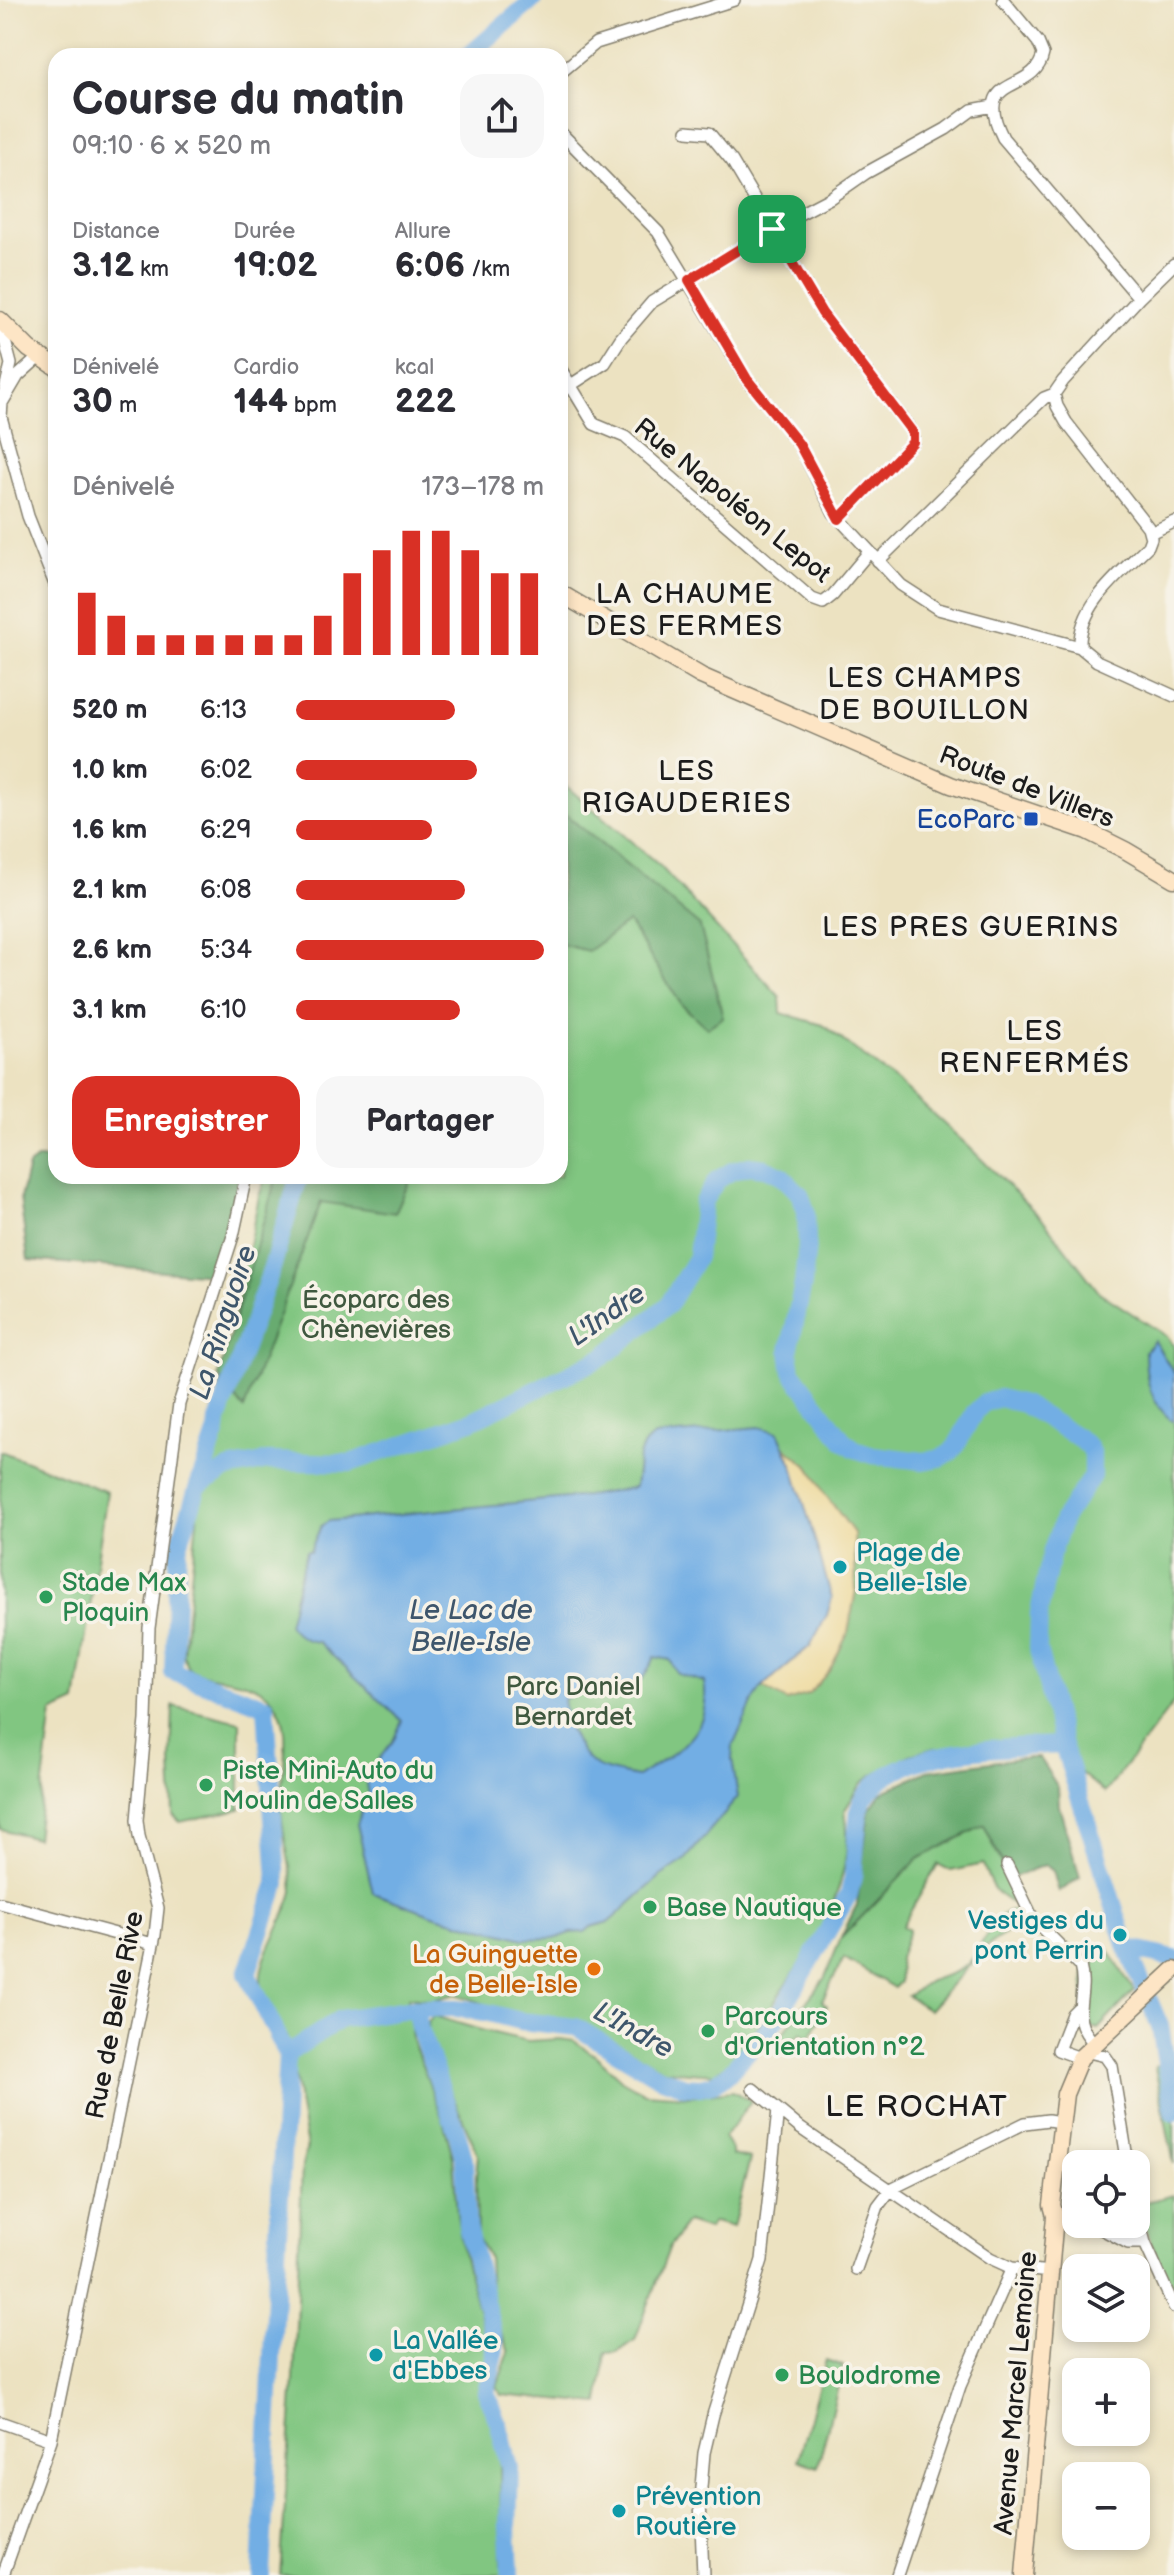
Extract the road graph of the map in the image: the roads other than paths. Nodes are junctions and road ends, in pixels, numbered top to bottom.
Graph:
1 (734, 0) edge
2 (1003, 0) edge
3 (568, 66) edge
4 (993, 106) junction
5 (687, 131) dead end
6 (568, 140) edge
7 (772, 229) junction
8 (1174, 264) edge
9 (689, 280) junction
10 (1139, 298) junction
11 (0, 321) edge
12 (34, 353) junction
13 (48, 362) edge
14 (11, 364) junction
15 (568, 387) edge
16 (568, 393) edge
17 (1054, 394) junction
18 (2, 403) edge
19 (0, 417) edge
20 (839, 519) junction
21 (1174, 522) edge
22 (1150, 533) junction
23 (874, 557) junction
24 (48, 567) edge
25 (568, 598) edge
26 (1080, 647) junction
27 (1174, 696) edge
28 (1174, 879) edge
29 (244, 1184) edge
30 (1007, 1865) dead end
31 (0, 1903) edge
32 (153, 1944) junction
33 (1174, 1970) edge
34 (1078, 2008) junction
35 (1088, 2051) junction
36 (753, 2089) dead end
37 (778, 2110) junction
38 (1060, 2122) junction
39 (1126, 2150) edge
40 (891, 2189) junction
41 (1055, 2216) junction
42 (1062, 2217) edge
43 (1119, 2238) edge
44 (1144, 2238) edge
45 (1145, 2243) junction
46 (1012, 2268) junction
47 (856, 2269) dead end
48 (1050, 2272) junction
49 (1174, 2307) edge
50 (0, 2422) edge
51 (51, 2440) junction
52 (3, 2575) edge
53 (703, 2575) edge
54 (897, 2575) edge
55 (1024, 2575) edge

1 - 3 street
2 - 4 street
4 - 7 street
4 - 10 street
5 - 7 street
6 - 9 street
7 - 9 street
7 - 20 street
8 - 10 street
9 - 15 street
9 - 20 street
10 - 17 street
11 - 12 main road
11 - 14 street
12 - 13 main road
12 - 14 street
12 - 18 street
14 - 18 street
16 - 23 street, Rue Napoléon Lepot
17 - 22 street
17 - 23 street
18 - 19 street
19 - 24 street
20 - 23 street
21 - 22 street
22 - 26 street
23 - 26 street
25 - 28 main road, Route de Villers
26 - 27 street
29 - 32 street, Rue de Belle Rive
30 - 34 street
31 - 32 street
32 - 51 street, Rue de Belle Rive
33 - 35 main road, Avenue Marcel Lemoine
34 - 35 street
34 - 35 street
35 - 38 main road, Avenue Marcel Lemoine
35 - 39 street
35 - 41 main road, Avenue Marcel Lemoine
36 - 37 street
37 - 40 street
37 - 53 street
38 - 40 street
38 - 41 main road, Avenue Marcel Lemoine
40 - 46 street
40 - 47 street
41 - 42 street
41 - 48 main road, Avenue Marcel Lemoine
43 - 45 street
44 - 45 street
45 - 49 street
46 - 48 street
46 - 54 street
48 - 55 main road, Avenue Marcel Lemoine
50 - 51 street
51 - 52 street, Rue de Belle Rive

